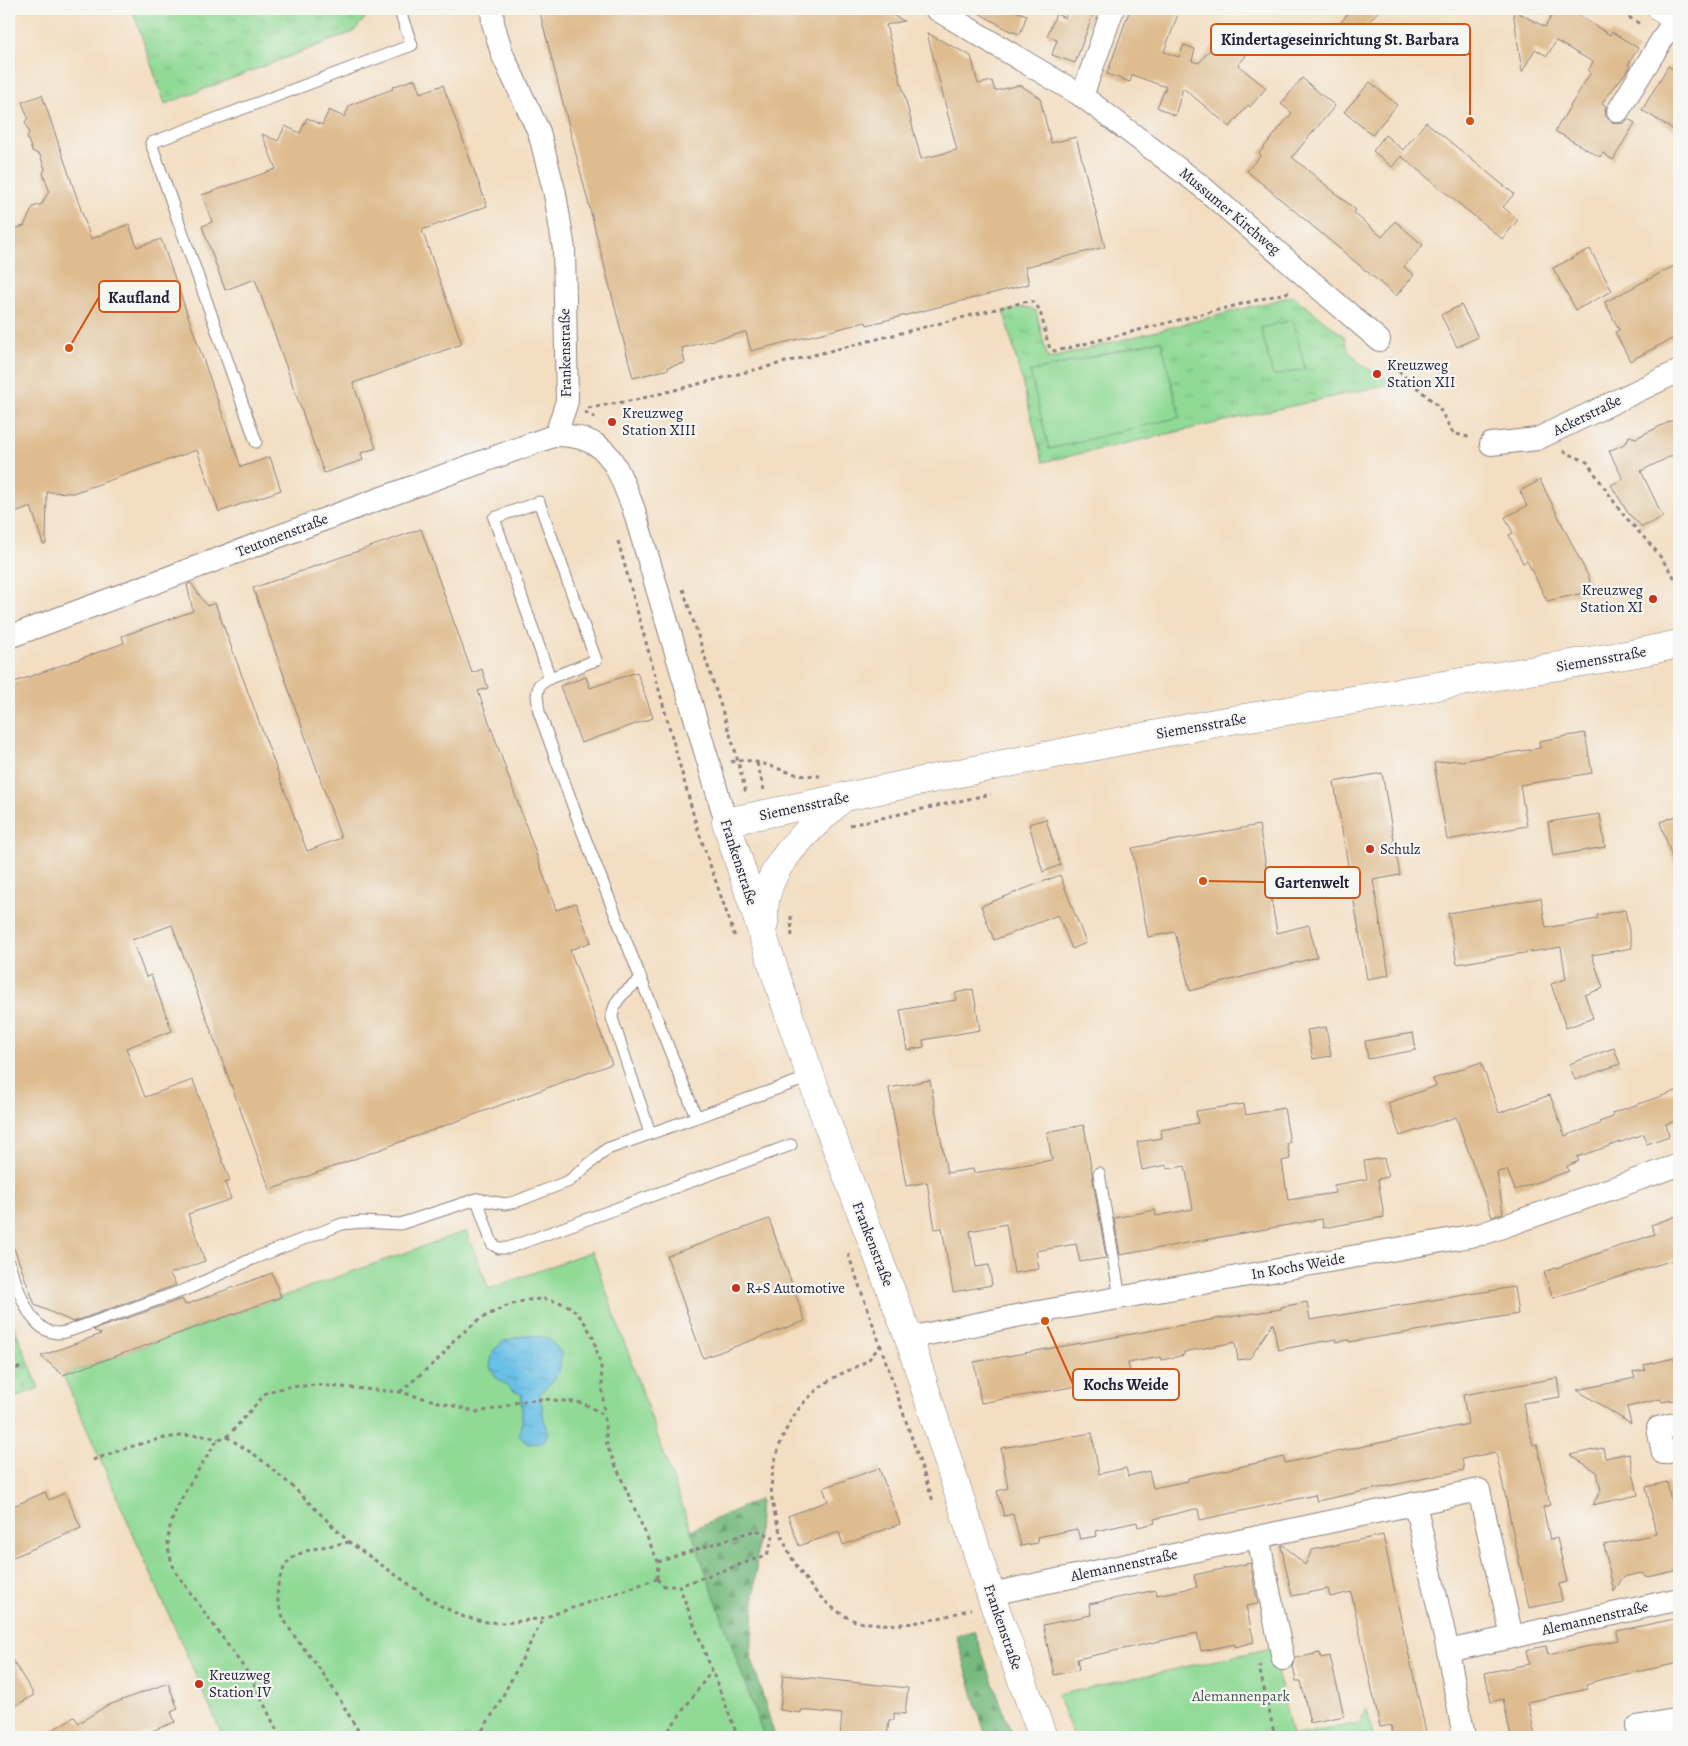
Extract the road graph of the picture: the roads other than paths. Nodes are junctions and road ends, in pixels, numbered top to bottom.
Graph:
1 (399, 9) edge
2 (492, 9) edge
3 (936, 9) edge
4 (1113, 9) edge
5 (1672, 15) edge
6 (1082, 96) junction
7 (1618, 111) dead end
8 (1379, 340) road end
9 (1679, 371) edge
10 (556, 435) junction
11 (256, 442) dead end
12 (1491, 444) road end
13 (9, 637) edge
14 (1679, 644) edge
15 (550, 678) junction
16 (843, 797) junction
17 (726, 822) junction
18 (763, 935) junction
19 (641, 979) junction
20 (811, 1076) junction
21 (696, 1116) junction
22 (650, 1133) junction
23 (790, 1145) dead end
24 (1679, 1165) edge
25 (1099, 1173) dead end
26 (477, 1199) junction
27 (9, 1264) edge
28 (1120, 1298) junction
29 (909, 1338) junction
30 (1679, 1424) edge
31 (1679, 1450) edge
32 (1415, 1503) junction
33 (1258, 1537) junction
34 (992, 1598) junction
35 (1679, 1600) edge
36 (1512, 1637) junction
37 (1448, 1651) junction
38 (1282, 1655) road end
39 (1679, 1719) edge
40 (1636, 1728) dead end
41 (1043, 1737) edge
42 (1464, 1737) edge

1 - 11 lane
2 - 10 street, Frankenstraße
3 - 6 street, Mussumer Kirchweg
4 - 6 street
5 - 7 street
6 - 8 street, Mussumer Kirchweg
9 - 12 street, Ackerstraße
10 - 13 street, Teutonenstraße
10 - 17 street, Frankenstraße
14 - 16 street, Siemensstraße
15 - 15 lane
15 - 19 lane
16 - 17 street, Siemensstraße
16 - 18 street
17 - 18 street, Frankenstraße
18 - 20 street, Frankenstraße
19 - 21 lane
19 - 22 lane
20 - 21 lane
20 - 29 street, Frankenstraße
21 - 22 lane
22 - 26 lane
23 - 26 lane
24 - 28 street, In Kochs Weide
25 - 28 lane
26 - 27 lane
28 - 29 street, In Kochs Weide
29 - 34 street, Frankenstraße
30 - 31 street
32 - 33 street, Alemannenstraße
32 - 36 street, Alemannenstraße
32 - 37 street
33 - 34 street, Alemannenstraße
33 - 38 street
34 - 41 street, Frankenstraße
35 - 36 street, Alemannenstraße
36 - 37 street, Alemannenstraße
37 - 42 street
39 - 40 street

